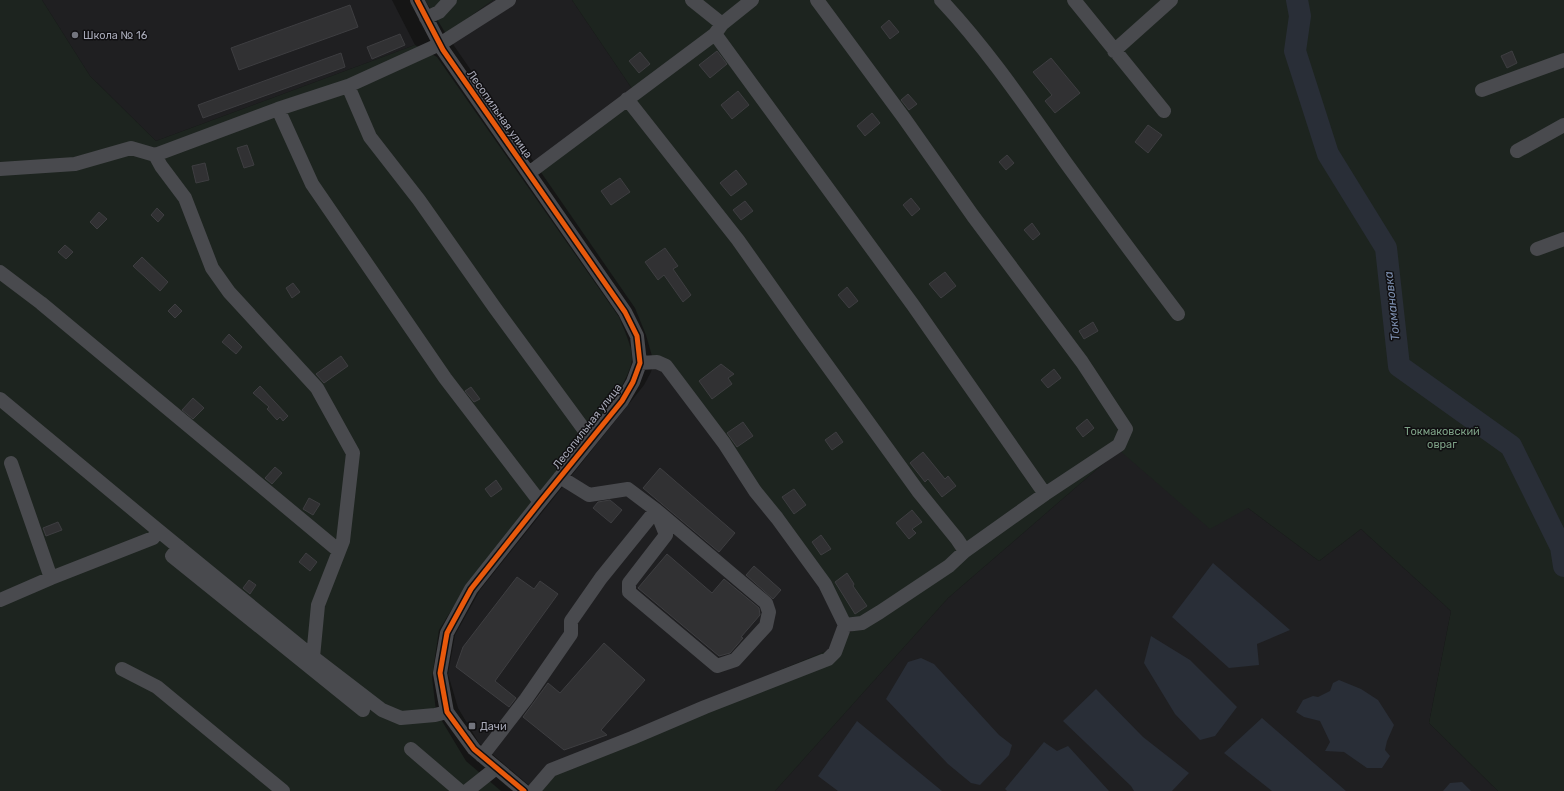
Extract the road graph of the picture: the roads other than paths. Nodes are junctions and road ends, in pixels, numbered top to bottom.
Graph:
1 (417, 0) edge
2 (450, 0) edge
3 (509, 0) edge
4 (692, 0) edge
5 (752, 0) edge
6 (817, 0) edge
7 (941, 0) edge
8 (1074, 0) edge
9 (1171, 0) edge
10 (426, 18) junction
11 (718, 29) junction
12 (440, 44) junction
13 (1114, 51) junction
14 (1564, 60) edge
15 (348, 86) junction
16 (1482, 90) dead end
17 (627, 99) junction
18 (278, 109) junction
19 (1164, 111) dead end
20 (1564, 125) edge
21 (1517, 152) dead end
22 (155, 154) junction
23 (0, 169) edge
24 (529, 173) junction
25 (1564, 240) edge
26 (1537, 249) dead end
27 (0, 272) edge
28 (1178, 314) dead end
29 (640, 363) junction
30 (2, 404) edge
31 (591, 439) junction
32 (11, 463) dead end
33 (560, 477) junction
34 (1045, 494) junction
35 (540, 502) junction
36 (656, 510) junction
37 (159, 531) junction
38 (179, 548) junction
39 (339, 551) junction
40 (965, 551) junction
41 (51, 578) junction
42 (0, 600) edge
43 (845, 625) junction
44 (313, 657) junction
45 (122, 669) dead end
46 (363, 710) dead end
47 (447, 712) junction
48 (411, 749) dead end
49 (482, 756) junction
50 (496, 768) junction
51 (283, 791) edge
52 (460, 791) edge
53 (467, 791) edge
54 (524, 791) edge
55 (533, 791) edge

1 - 10 street, Лесопильная улица
2 - 10 street
3 - 12 street
4 - 11 street
5 - 11 street
6 - 34 street
7 - 28 street
8 - 13 street
9 - 13 street
10 - 12 street, Лесопильная улица
11 - 17 street
11 - 34 street
12 - 15 street
12 - 24 street, Лесопильная улица
13 - 19 street
14 - 16 street
15 - 18 street
15 - 31 street
17 - 24 street
17 - 40 street
18 - 22 street
18 - 35 street
20 - 21 street
22 - 23 street
22 - 39 street
24 - 29 street, Лесопильная улица
25 - 26 street
27 - 39 street
29 - 31 street, Лесопильная улица
29 - 43 street
30 - 37 street
31 - 33 street, Лесопильная улица
32 - 41 street
33 - 35 street, Лесопильная улица
33 - 36 street
34 - 40 street
35 - 47 street, Лесопильная улица
36 - 36 street
36 - 49 street
37 - 38 street
37 - 41 street
38 - 44 street
38 - 46 street
39 - 44 street
40 - 43 street
41 - 42 street
43 - 55 street
44 - 47 street
45 - 51 street
47 - 49 street, Лесопильная улица
48 - 52 street
49 - 50 street, Лесопильная улица
50 - 53 street
50 - 54 street, Лесопильная улица

